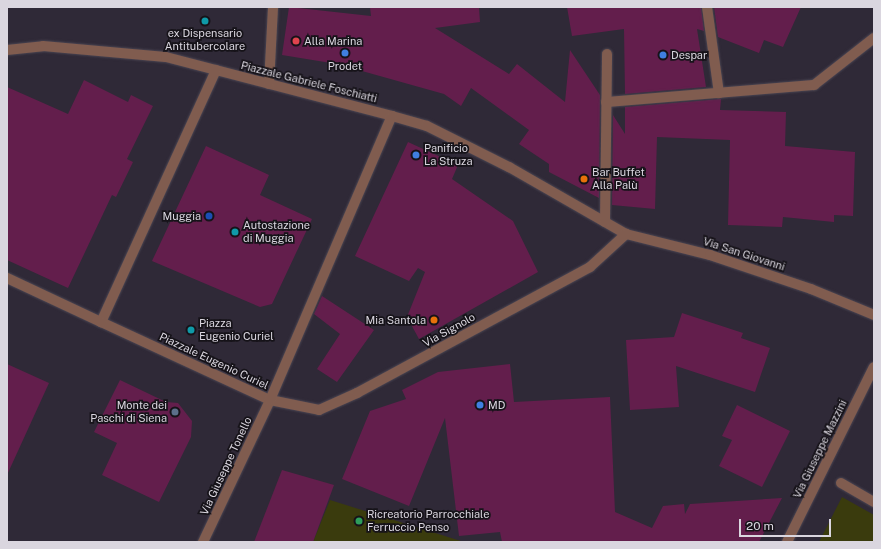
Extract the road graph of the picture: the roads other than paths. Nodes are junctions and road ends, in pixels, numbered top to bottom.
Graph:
1 (273, 7) edge
2 (707, 7) edge
3 (874, 38) edge
4 (7, 50) edge
5 (607, 54) dead end
6 (216, 70) junction
7 (269, 84) junction
8 (719, 93) junction
9 (606, 102) junction
10 (392, 116) junction
11 (605, 222) junction
12 (626, 234) junction
13 (7, 278) edge
14 (874, 315) edge
15 (101, 322) junction
16 (874, 366) edge
17 (270, 400) junction
18 (842, 484) dead end
19 (874, 502) edge
20 (203, 542) edge
21 (787, 542) edge

1 - 7 street
2 - 8 street
3 - 8 street
4 - 6 street, Piazzale Gabriele Foschiatti
5 - 9 street
6 - 7 street, Piazzale Gabriele Foschiatti
6 - 15 street
7 - 10 street, Piazzale Gabriele Foschiatti
8 - 9 street
9 - 11 street
10 - 11 street, Via San Giovanni
10 - 17 street, Piazzale Eugenio Curiel
11 - 12 street, Via San Giovanni
12 - 14 street, Via San Giovanni
12 - 17 street, Via Signolo
13 - 15 street, Piazzale Eugenio Curiel
15 - 17 street, Piazzale Eugenio Curiel
16 - 21 street, Via Giuseppe Mazzini
17 - 20 street, Via Giuseppe Tonello
18 - 19 street

